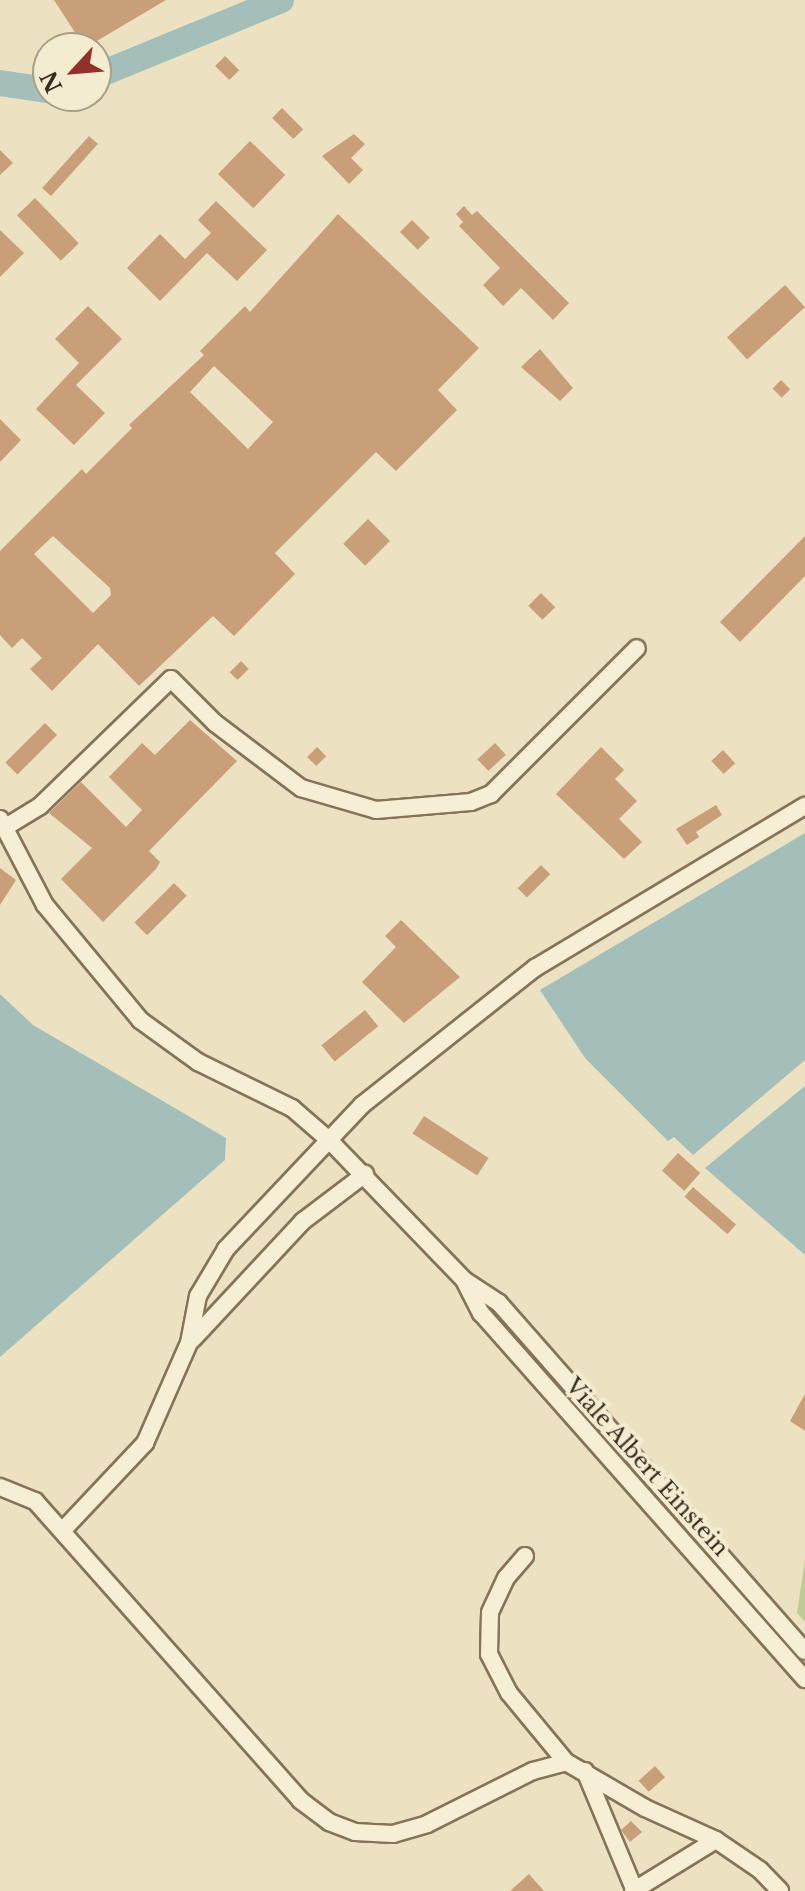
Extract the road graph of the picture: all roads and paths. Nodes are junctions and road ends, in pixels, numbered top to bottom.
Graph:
1 (637, 648) dead end
2 (805, 806) edge
3 (2, 823) edge
4 (330, 1141) junction
5 (365, 1174) junction
6 (464, 1280) junction
7 (189, 1343) junction
8 (618, 1440) junction
9 (604, 1452) junction
10 (649, 1475) junction
11 (0, 1487) edge
12 (636, 1488) junction
13 (63, 1530) junction
14 (525, 1556) dead end
15 (735, 1586) junction
16 (805, 1651) edge
17 (800, 1672) edge
18 (566, 1762) junction
19 (585, 1771) junction
20 (716, 1840) junction
21 (634, 1891) edge
22 (780, 1891) edge

1 - 3 street
2 - 4 street
3 - 4 street, Viale Albert Einstein
4 - 5 street, Viale Albert Einstein
4 - 7 street
5 - 6 street, Viale Albert Einstein
5 - 7 street
6 - 8 street, Viale Albert Einstein
6 - 9 street, Viale Albert Einstein
7 - 13 street
8 - 9 street
8 - 10 street, Viale Albert Einstein
9 - 12 street, Viale Albert Einstein
10 - 12 street
10 - 15 street, Viale Albert Einstein
11 - 13 street
12 - 15 street, Viale Albert Einstein
13 - 18 street
14 - 18 street
15 - 16 street, Viale Albert Einstein
15 - 17 street, Viale Albert Einstein
18 - 19 street
19 - 20 street
19 - 21 street
20 - 21 street
20 - 22 street

